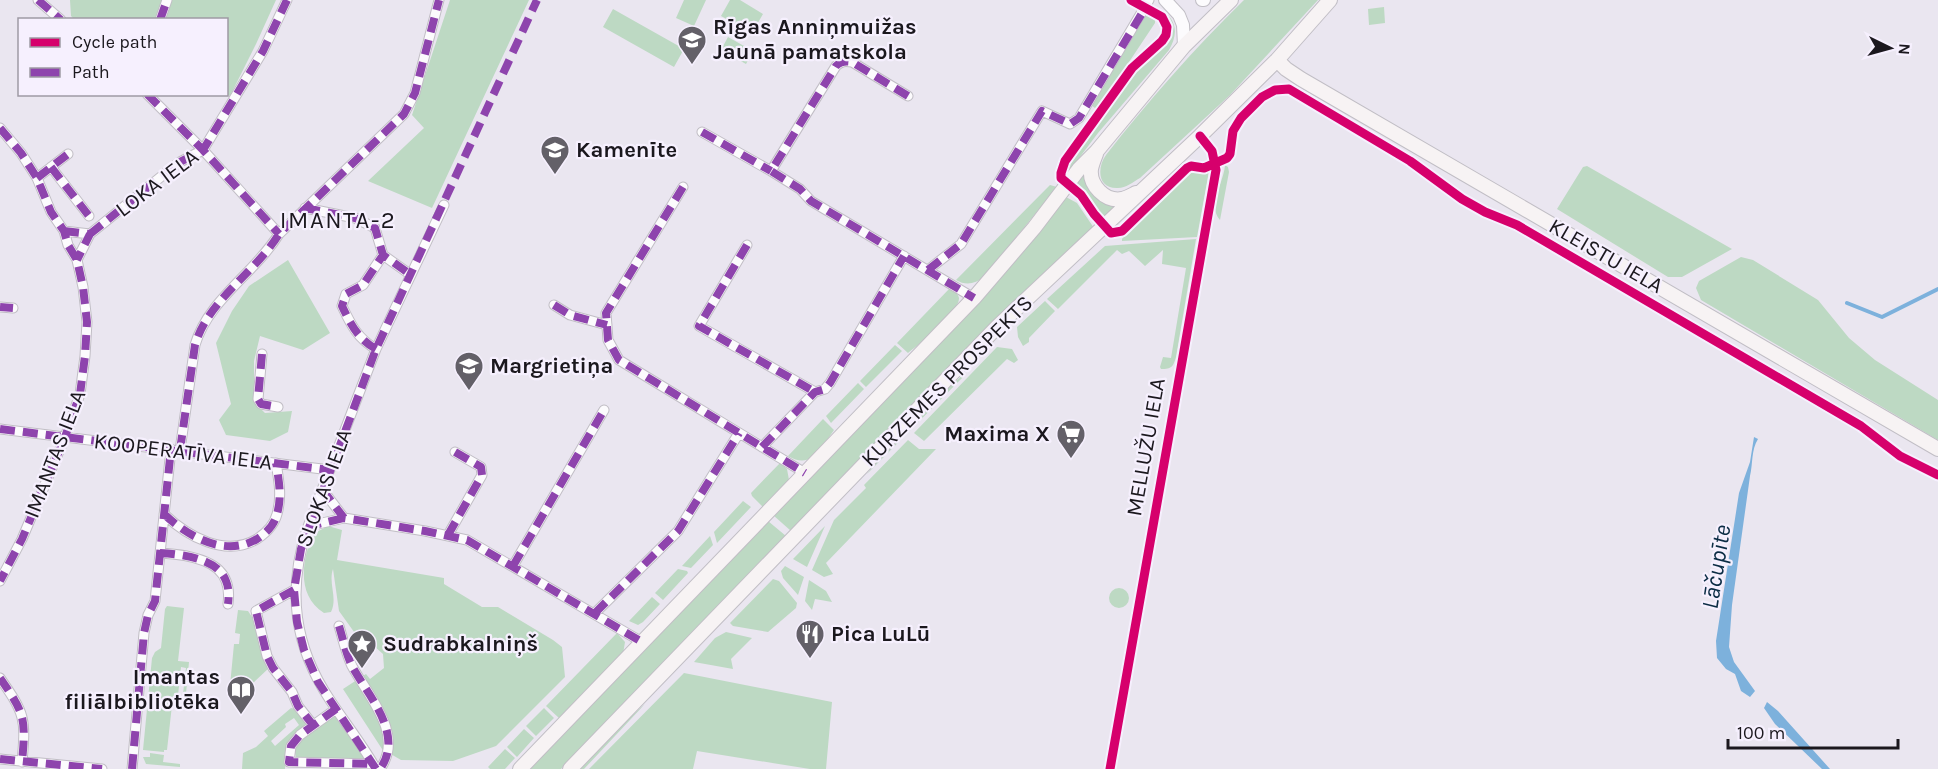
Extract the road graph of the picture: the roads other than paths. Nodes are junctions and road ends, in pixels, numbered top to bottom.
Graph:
1 (38, 0) edge
2 (166, 0) edge
3 (287, 0) edge
4 (439, 0) edge
5 (1149, 0) edge
6 (1165, 0) edge
7 (1231, 0) edge
8 (1330, 0) edge
9 (59, 18) edge
10 (161, 18) edge
11 (1184, 46) junction
12 (1277, 60) junction
13 (149, 96) edge
14 (908, 96) dead end
15 (0, 128) edge
16 (702, 132) dead end
17 (1200, 136) junction
18 (203, 150) junction
19 (1096, 152) junction
20 (68, 154) dead end
21 (51, 167) junction
22 (771, 171) junction
23 (37, 178) junction
24 (683, 187) dead end
25 (1139, 192) junction
26 (444, 205) dead end
27 (305, 208) junction
28 (89, 216) dead end
29 (64, 231) junction
30 (90, 234) junction
31 (279, 234) junction
32 (747, 245) dead end
33 (382, 255) junction
34 (904, 256) junction
35 (77, 260) junction
36 (928, 270) junction
37 (411, 274) junction
38 (974, 298) junction
39 (554, 305) dead end
40 (0, 307) edge
41 (13, 308) dead end
42 (607, 325) junction
43 (376, 349) junction
44 (262, 354) dead end
45 (815, 392) junction
46 (278, 407) dead end
47 (604, 410) dead end
48 (0, 429) edge
49 (739, 433) junction
50 (65, 437) junction
51 (762, 447) junction
52 (175, 449) junction
53 (1938, 449) edge
54 (455, 452) dead end
55 (276, 463) junction
56 (330, 470) junction
57 (805, 473) junction
58 (322, 489) junction
59 (164, 514) junction
60 (344, 518) junction
61 (307, 529) junction
62 (447, 535) junction
63 (160, 553) junction
64 (0, 559) edge
65 (8, 566) junction
66 (513, 566) junction
67 (0, 581) edge
68 (294, 590) junction
69 (228, 604) dead end
70 (595, 613) junction
71 (339, 626) dead end
72 (642, 642) junction
73 (0, 678) edge
74 (336, 709) junction
75 (313, 725) junction
76 (0, 759) edge
77 (22, 762) junction
78 (376, 767) edge
79 (102, 769) edge
80 (132, 769) edge
81 (520, 769) edge
82 (570, 769) edge
83 (1110, 769) edge

1 - 9 street
2 - 10 street
3 - 18 street, LOKA IELA
4 - 27 street
5 - 36 street
6 - 11 street
7 - 11 main road, KURZEMES PROSPEKTS
8 - 12 main road, KURZEMES PROSPEKTS
11 - 19 main road, KURZEMES PROSPEKTS
12 - 17 main road, KURZEMES PROSPEKTS
12 - 53 main road, KLEISTU IELA
13 - 18 street
14 - 22 street
15 - 23 street, IMANTAS IELA
16 - 22 street
17 - 25 main road, KURZEMES PROSPEKTS
17 - 83 street, MELLUŽU IELA
18 - 30 street, LOKA IELA
18 - 31 street
19 - 25 main road
19 - 38 main road, KURZEMES PROSPEKTS
20 - 21 street
21 - 23 street
21 - 28 street
22 - 34 street
23 - 29 street, IMANTAS IELA
24 - 42 street
25 - 82 main road, KURZEMES PROSPEKTS
26 - 37 street, SLOKAS IELA
27 - 31 street
27 - 33 street
29 - 30 street
29 - 35 street, IMANTAS IELA
30 - 35 street, LOKA IELA
31 - 52 street
32 - 45 street
33 - 37 street
33 - 43 street
34 - 36 street
34 - 45 street
35 - 50 street, IMANTAS IELA
36 - 38 street
37 - 43 street, SLOKAS IELA
38 - 57 main road, KURZEMES PROSPEKTS
39 - 42 street
40 - 41 street
42 - 49 street
43 - 56 street, SLOKAS IELA
44 - 46 street
45 - 51 street
47 - 66 street
48 - 50 street, KOOPERATĪVA IELA
49 - 51 street
49 - 70 street
50 - 52 street, KOOPERATĪVA IELA
50 - 65 street, IMANTAS IELA
51 - 57 street
52 - 55 street, KOOPERATĪVA IELA
52 - 59 street
54 - 62 street
55 - 56 street, KOOPERATĪVA IELA
55 - 59 street
56 - 58 street, SLOKAS IELA
57 - 72 main road, KURZEMES PROSPEKTS
58 - 60 street
58 - 61 street, SLOKAS IELA
59 - 63 street
60 - 61 street
60 - 62 street
61 - 68 street, SLOKAS IELA
62 - 66 street
63 - 69 street
63 - 80 street
64 - 65 street
65 - 67 street, IMANTAS IELA
66 - 70 street
68 - 74 street, SLOKAS IELA
68 - 75 street
70 - 72 street
71 - 78 street
72 - 81 main road, KURZEMES PROSPEKTS
73 - 77 street
74 - 75 street
74 - 78 street, SLOKAS IELA
75 - 78 street
76 - 77 street
77 - 79 street

